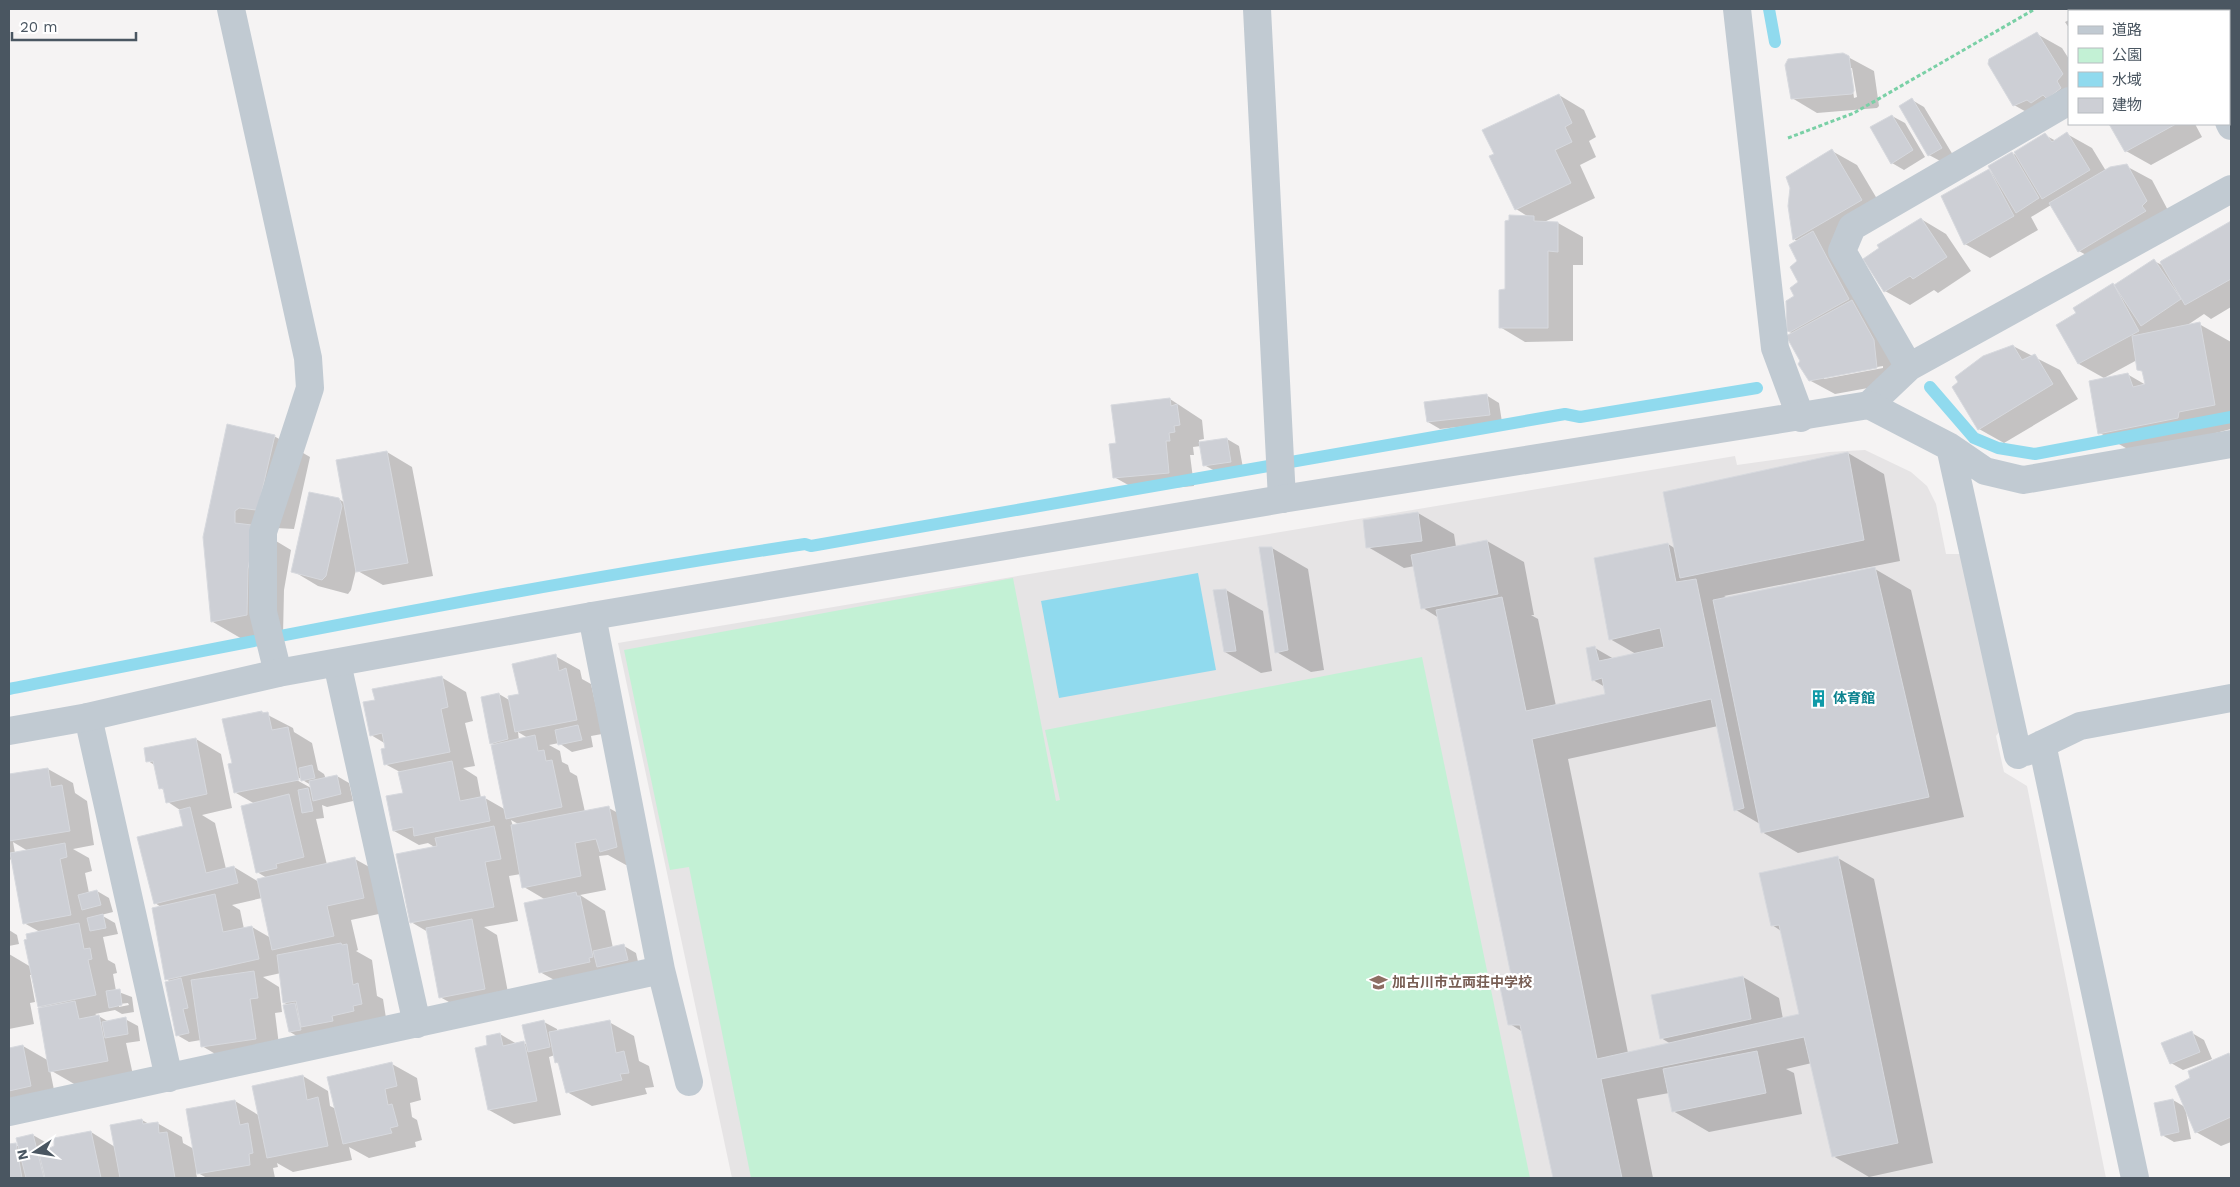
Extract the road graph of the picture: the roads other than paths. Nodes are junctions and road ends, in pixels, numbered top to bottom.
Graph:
1 (231, 9) edge
2 (1257, 9) edge
3 (1737, 9) edge
4 (2068, 102) edge
5 (2231, 189) edge
6 (1909, 367) junction
7 (1869, 405) junction
8 (1801, 418) junction
9 (2231, 444) edge
10 (1950, 447) junction
11 (1282, 499) junction
12 (592, 616) junction
13 (337, 663) junction
14 (278, 674) junction
15 (2231, 698) edge
16 (88, 717) junction
17 (9, 730) edge
18 (2042, 744) junction
19 (661, 970) junction
20 (417, 1024) junction
21 (169, 1078) junction
22 (688, 1082) dead end
23 (9, 1112) edge
24 (2134, 1178) edge

1 - 14 street
2 - 11 street
3 - 8 street
4 - 6 street
5 - 6 street
6 - 7 street
7 - 8 street
7 - 10 street
8 - 11 street
9 - 10 street
10 - 18 street
11 - 12 street
12 - 13 street
12 - 19 street
13 - 14 street
13 - 20 street
14 - 16 street
15 - 18 street
16 - 17 street
16 - 21 street
18 - 24 street
19 - 20 street
19 - 22 street
20 - 21 street
21 - 23 street

